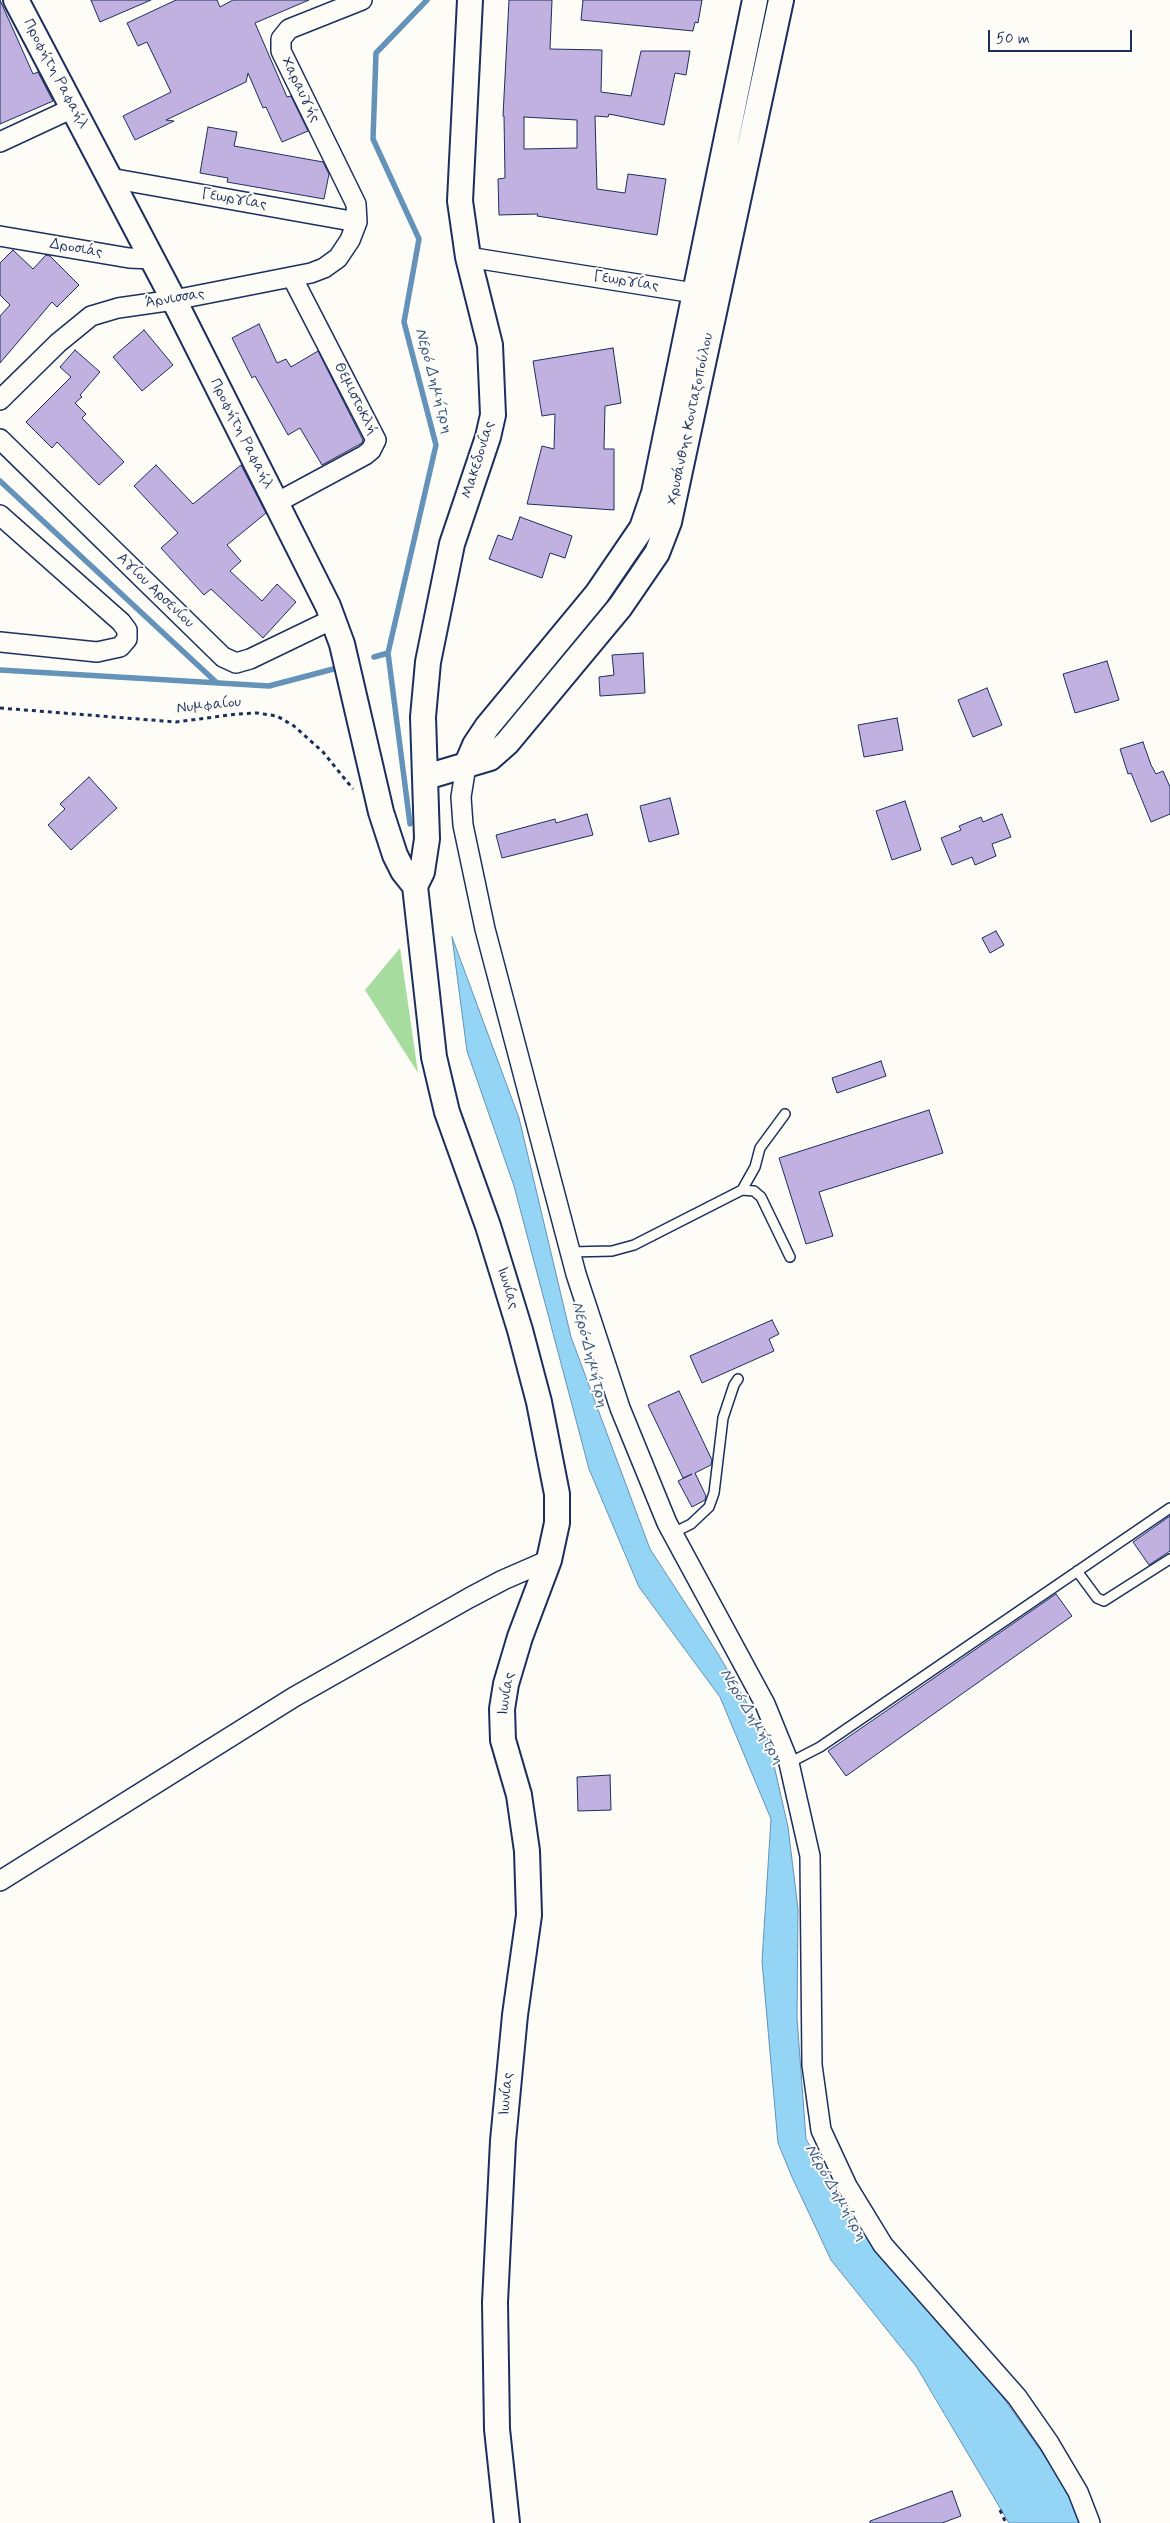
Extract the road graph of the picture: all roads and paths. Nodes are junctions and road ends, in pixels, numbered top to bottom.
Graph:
1 (16, 0) edge
2 (362, 0) edge
3 (470, 0) edge
4 (755, 0) edge
5 (781, 0) edge
6 (73, 108) junction
7 (0, 142) edge
8 (110, 178) junction
9 (357, 222) junction
10 (0, 236) edge
11 (468, 257) junction
12 (152, 258) junction
13 (292, 277) junction
14 (694, 293) junction
15 (174, 300) junction
16 (0, 400) edge
17 (0, 439) edge
18 (276, 503) junction
19 (0, 515) edge
20 (333, 619) junction
21 (0, 642) edge
22 (0, 708) edge
23 (466, 766) junction
24 (426, 777) junction
25 (355, 792) dead end
26 (415, 886) junction
27 (785, 1114) dead end
28 (742, 1190) junction
29 (570, 1252) junction
30 (790, 1257) dead end
31 (738, 1379) dead end
32 (1170, 1508) edge
33 (673, 1533) junction
34 (1170, 1559) edge
35 (549, 1560) junction
36 (1077, 1571) junction
37 (789, 1764) junction
38 (0, 1881) edge
39 (1000, 2510) dead end
40 (507, 2523) edge
41 (1006, 2523) edge
42 (1090, 2523) edge

1 - 6 street, Προφήτη Ραφαήλ
2 - 9 street, Χαραυγής
3 - 11 street, Μακεδονίας
4 - 14 street, Χρυσάνθης Κονταξοπούλου
5 - 23 street, Χρυσάνθης Κονταξοπούλου
6 - 7 street
6 - 8 street, Προφήτη Ραφαήλ
8 - 9 street, Γεωργίας
8 - 12 street, Προφήτη Ραφαήλ
9 - 13 street, Άρνισσας
10 - 12 street, Δροσιάς
11 - 14 street, Γεωργίας
11 - 24 street, Μακεδονίας
12 - 15 street, Προφήτη Ραφαήλ
13 - 15 street, Άρνισσας
13 - 18 street, Θεμιστοκλή
14 - 23 street, Χρυσάνθης Κονταξοπούλου
15 - 16 street, Άρνισσας
15 - 18 street, Προφήτη Ραφαήλ
17 - 20 street, Αγίου Αρσενίου
18 - 20 street, Προφήτη Ραφαήλ
19 - 21 street
20 - 26 street, Προφήτη Ραφαήλ
22 - 25 path, Νυμφαίου
23 - 24 street, Χρυσάνθης Κονταξοπούλου
23 - 29 street
24 - 26 street, Μακεδονίας
26 - 35 street, Ιωνίας
27 - 28 lane
28 - 29 lane
28 - 30 lane
29 - 33 street
31 - 33 lane
32 - 36 lane
33 - 37 street
34 - 36 lane
35 - 38 street
35 - 40 street, Ιωνίας
36 - 37 lane
37 - 42 street
39 - 41 path

